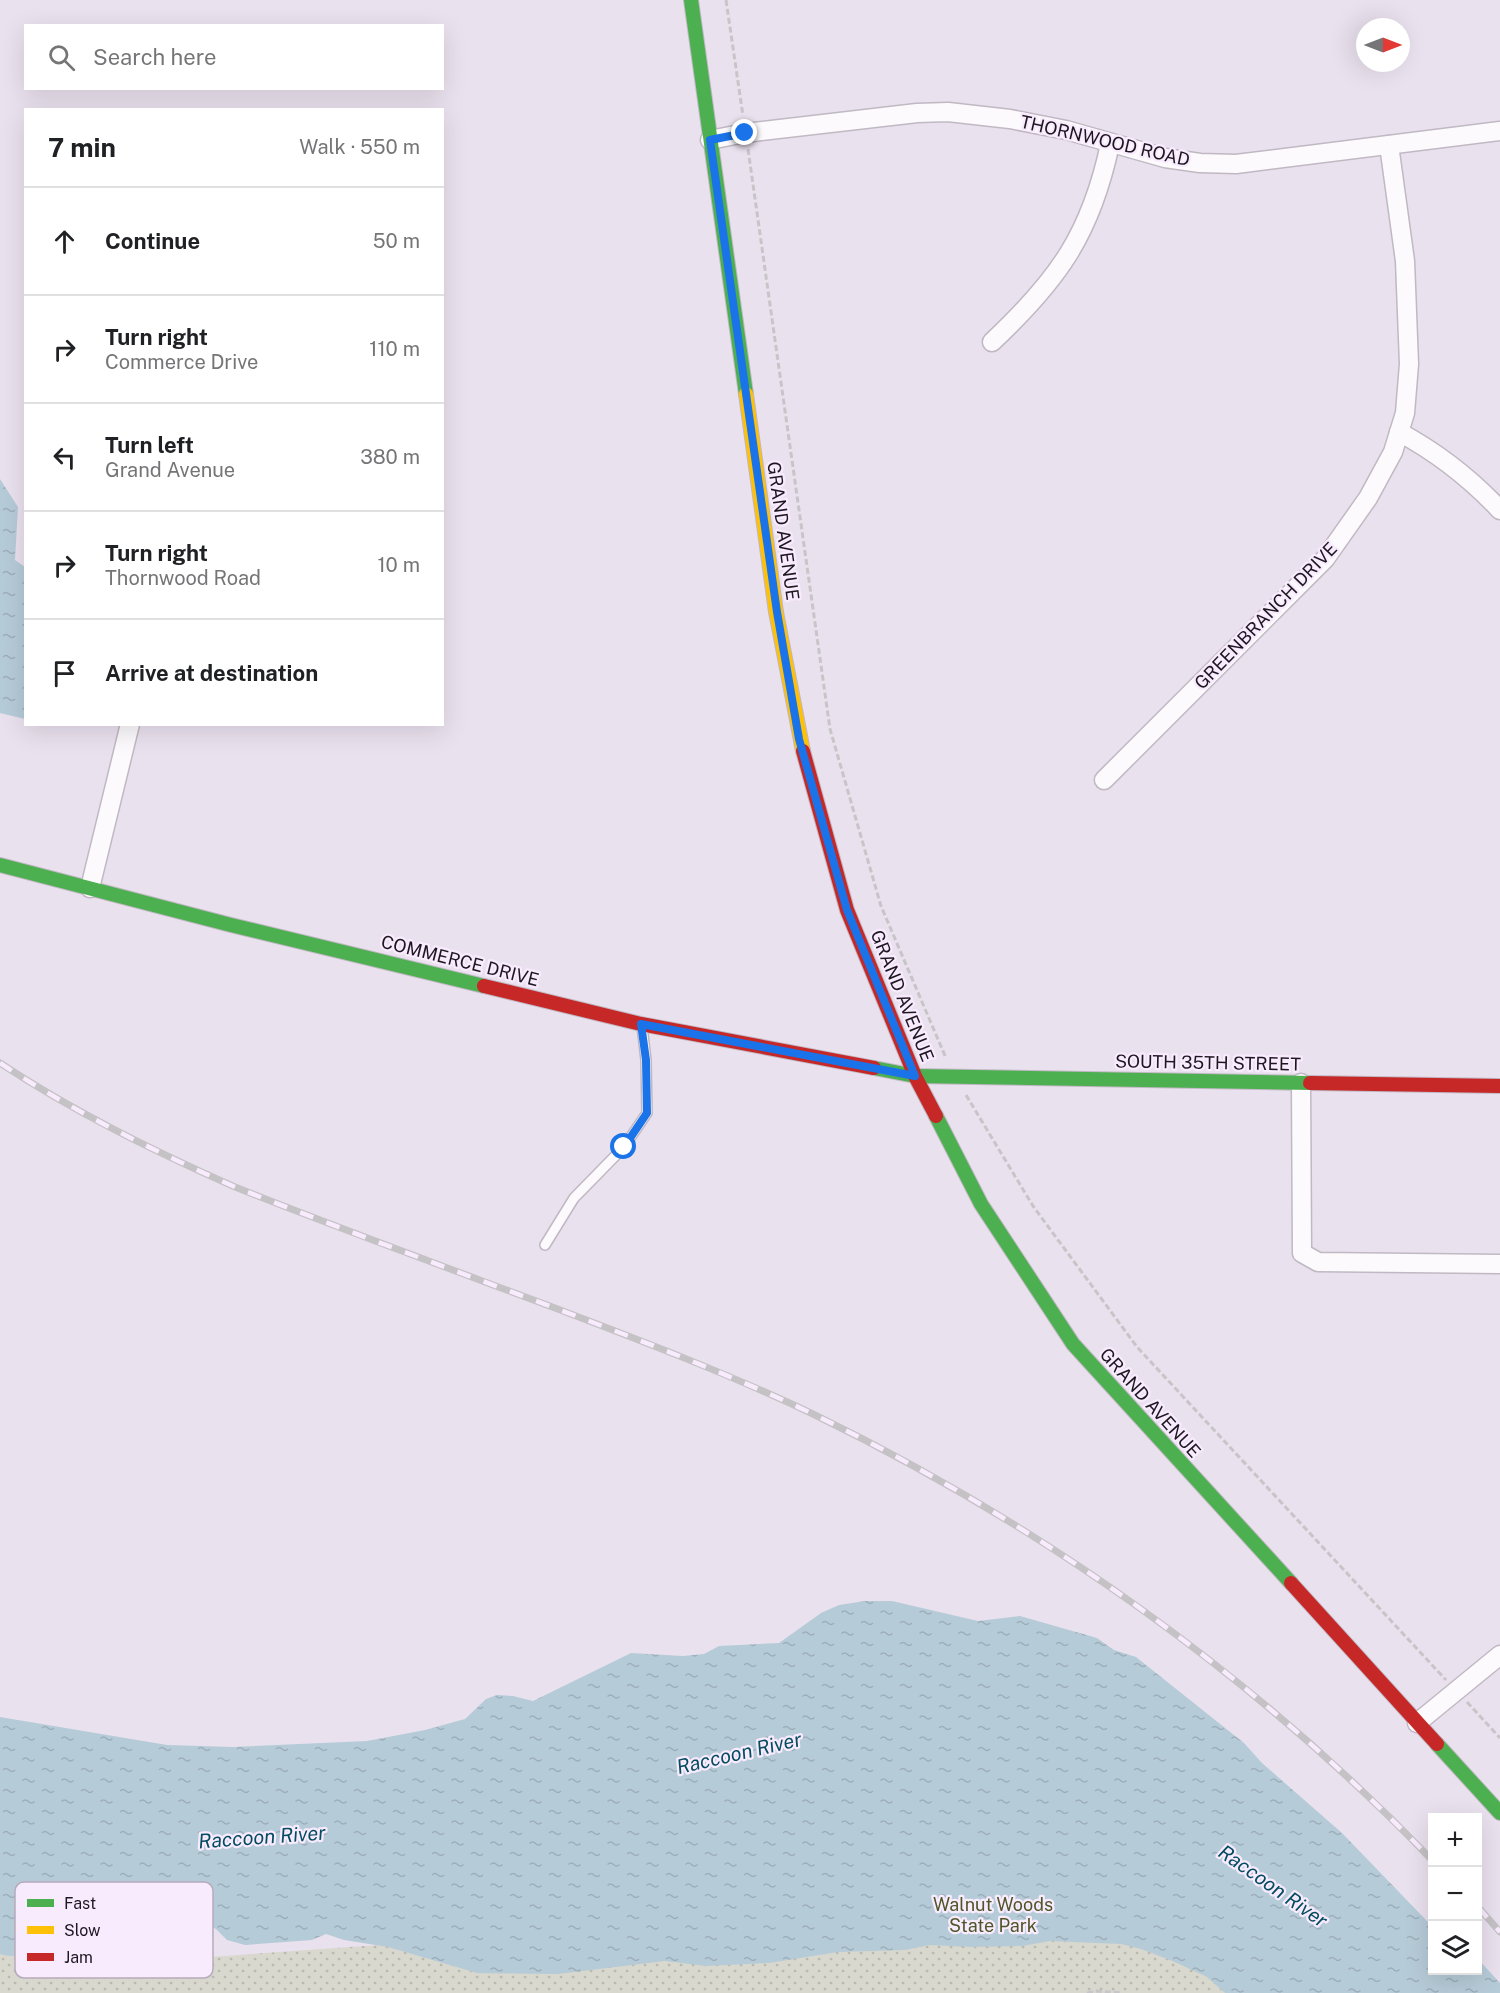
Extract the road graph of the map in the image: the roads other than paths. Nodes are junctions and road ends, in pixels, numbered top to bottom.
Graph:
1 (691, 0) edge
2 (1500, 131) edge
3 (710, 140) junction
4 (1110, 144) junction
5 (1389, 145) junction
6 (992, 342) dead end
7 (1399, 432) junction
8 (1500, 510) edge
9 (130, 726) edge
10 (1104, 780) dead end
11 (0, 865) edge
12 (90, 888) junction
13 (641, 1024) junction
14 (915, 1076) junction
15 (1301, 1083) junction
16 (1500, 1086) edge
17 (545, 1245) dead end
18 (1500, 1264) edge
19 (1500, 1655) edge
20 (1417, 1723) junction
21 (1500, 1813) edge

1 - 3 main road, GRAND AVENUE
2 - 5 street, THORNWOOD ROAD
3 - 4 street, THORNWOOD ROAD
3 - 14 main road, GRAND AVENUE
4 - 5 street, THORNWOOD ROAD
4 - 6 street
5 - 7 street, GREENBRANCH DRIVE
7 - 8 street
7 - 10 street, GREENBRANCH DRIVE
9 - 12 street
11 - 12 main road, COMMERCE DRIVE
12 - 13 main road, COMMERCE DRIVE
13 - 14 main road, COMMERCE DRIVE
13 - 17 lane
14 - 15 main road, SOUTH 35TH STREET
14 - 20 main road, GRAND AVENUE
15 - 16 main road, SOUTH 35TH STREET
15 - 18 street
19 - 20 street
20 - 21 main road, GRAND AVENUE

